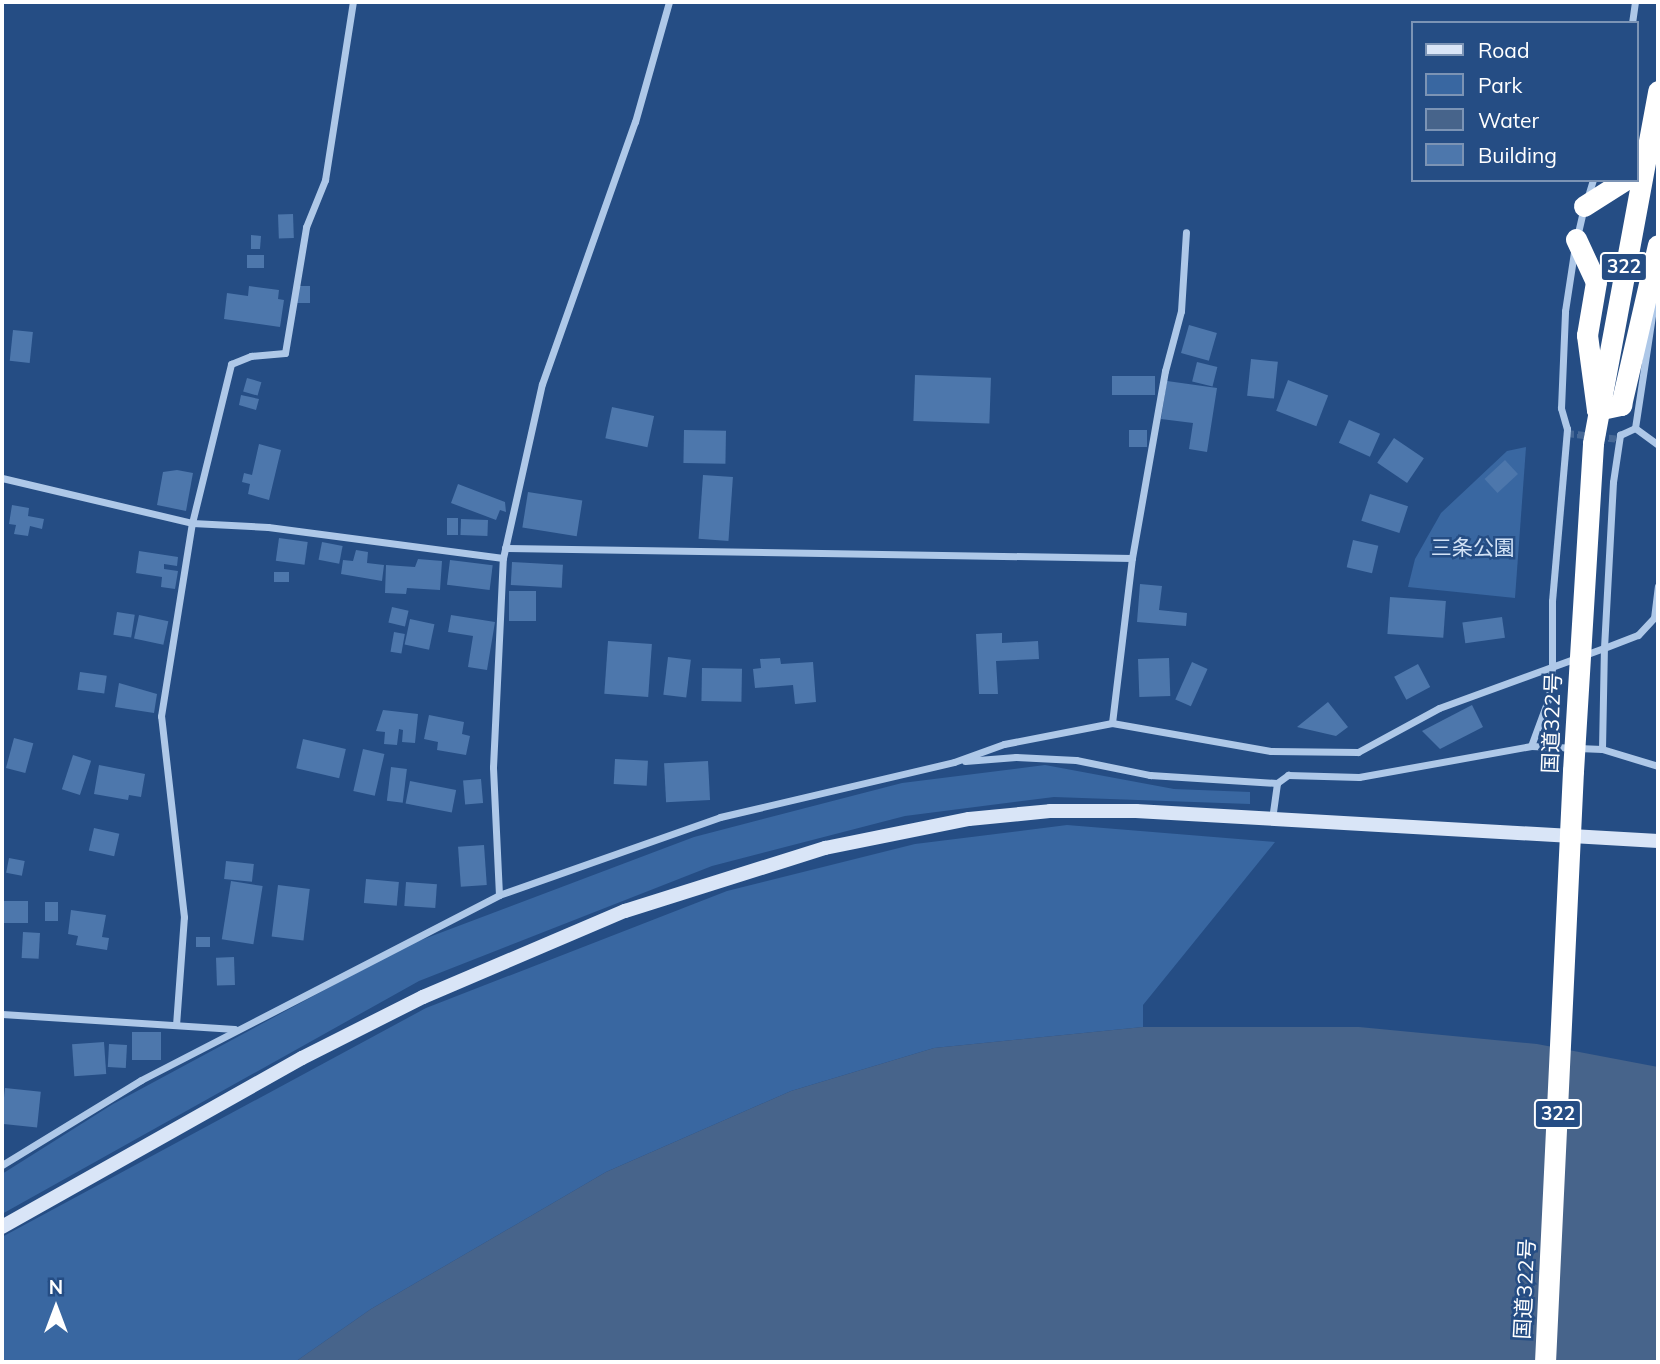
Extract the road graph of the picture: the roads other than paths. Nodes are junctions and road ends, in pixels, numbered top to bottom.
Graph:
1 (353, 2) edge
2 (668, 2) edge
3 (1635, 2) edge
4 (1632, 21) edge
5 (1658, 92) edge
6 (1641, 170) edge
7 (1592, 182) edge
8 (1622, 182) edge
9 (1639, 182) edge
10 (1584, 206) junction
11 (1186, 232) dead end
12 (1576, 239) junction
13 (1658, 249) edge
14 (1597, 410) junction
15 (1635, 428) junction
16 (1658, 445) edge
17 (2, 478) edge
18 (192, 523) junction
19 (505, 548) junction
20 (503, 558) junction
21 (1132, 558) junction
22 (1658, 586) edge
23 (1604, 649) junction
24 (1552, 666) junction
25 (1112, 723) junction
26 (1531, 746) junction
27 (1602, 749) junction
28 (954, 762) junction
29 (1658, 766) edge
30 (1277, 783) junction
31 (1272, 819) junction
32 (1572, 833) junction
33 (1658, 841) edge
34 (499, 895) junction
35 (2, 1014) edge
36 (176, 1025) junction
37 (236, 1029) junction
38 (2, 1165) edge
39 (2, 1227) edge
40 (1545, 1362) edge

1 - 18 street
2 - 19 street
3 - 4 street
5 - 6 highway, 国道322号 / 322
7 - 10 street
8 - 10 highway
9 - 14 highway, 国道322号 / 322
10 - 12 street
11 - 21 street
12 - 14 highway
12 - 24 street
13 - 14 highway
13 - 15 street
14 - 32 highway, 国道322号 / 322, bridge
15 - 16 street
15 - 23 street
17 - 18 street
18 - 20 street
18 - 36 street
19 - 20 street
19 - 21 street
20 - 34 street
21 - 25 street
22 - 23 street
23 - 24 street
23 - 27 street
24 - 25 street
24 - 26 street
25 - 28 street
26 - 27 street
26 - 30 street
27 - 29 street
28 - 30 street
28 - 34 street
30 - 31 street
31 - 32 street
31 - 39 street
32 - 33 street
32 - 40 highway, 国道322号 / 322
34 - 37 street
35 - 36 street
36 - 37 street
37 - 38 street

